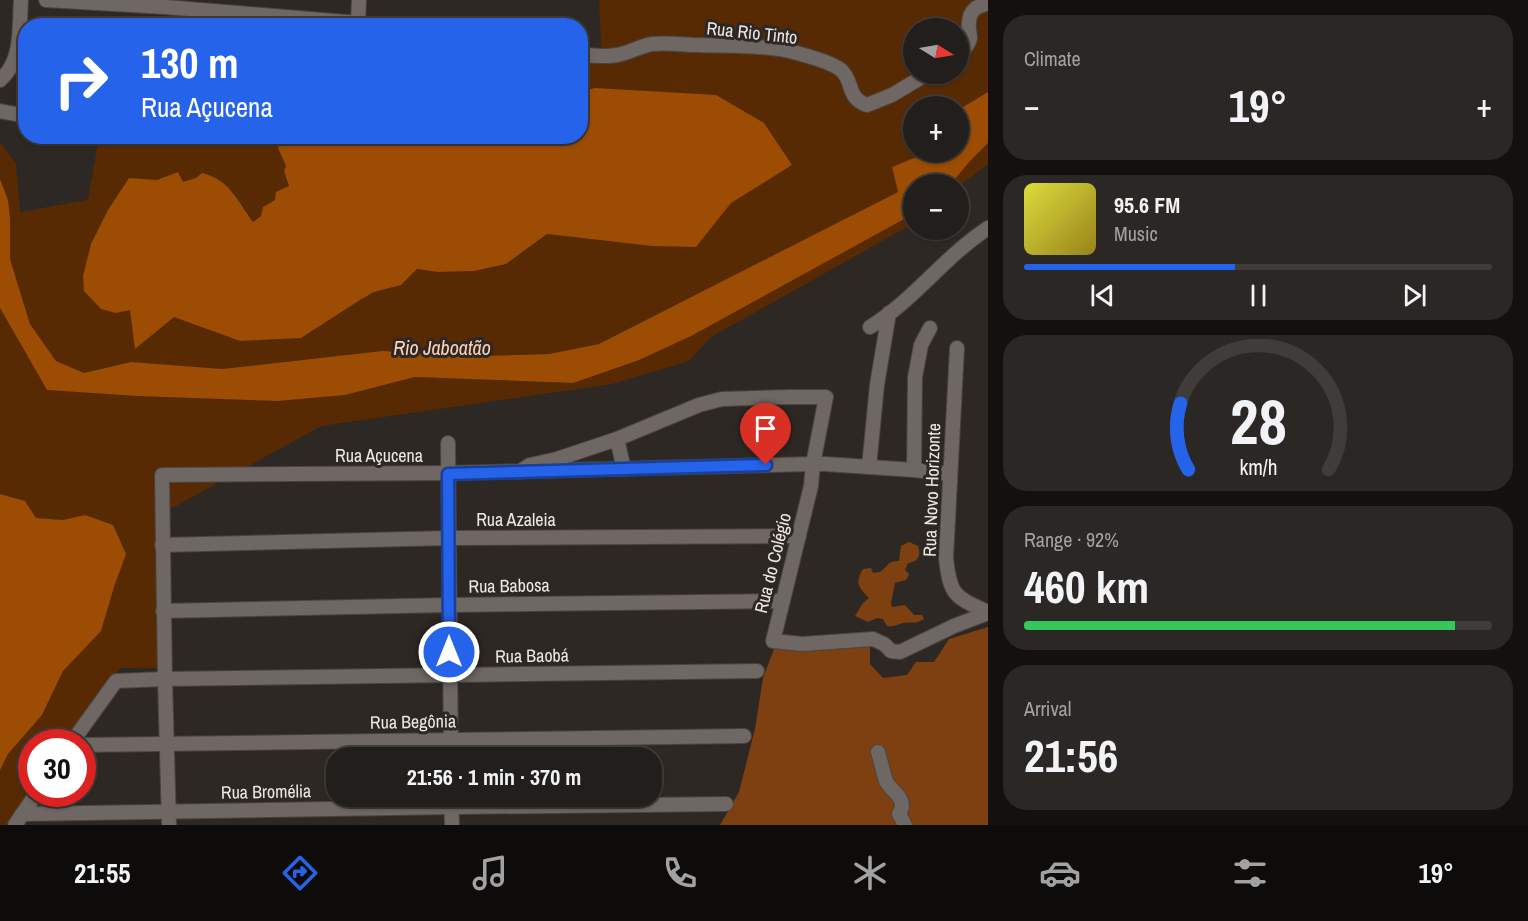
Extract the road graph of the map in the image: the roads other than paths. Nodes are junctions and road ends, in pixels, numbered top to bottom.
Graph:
1 (21, 0) edge
2 (46, 0) edge
3 (359, 0) edge
4 (165, 3) edge
5 (988, 4) edge
6 (20, 18) edge
7 (310, 18) edge
8 (358, 18) edge
9 (969, 22) edge
10 (969, 22) edge
11 (18, 40) edge
12 (969, 40) edge
13 (588, 55) edge
14 (0, 80) edge
15 (910, 84) edge
16 (0, 111) edge
17 (18, 114) edge
18 (988, 228) edge
19 (888, 313) junction
20 (870, 327) dead end
21 (930, 328) dead end
22 (957, 348) dead end
23 (617, 438) junction
24 (448, 443) dead end
25 (816, 464) junction
26 (869, 467) junction
27 (624, 469) junction
28 (914, 470) junction
29 (519, 472) junction
30 (448, 474) junction
31 (950, 474) junction
32 (799, 536) junction
33 (449, 538) junction
34 (162, 545) junction
35 (783, 601) junction
36 (449, 605) junction
37 (163, 611) junction
38 (988, 613) edge
39 (757, 671) dead end
40 (449, 675) junction
41 (165, 679) junction
42 (81, 729) edge
43 (744, 736) dead end
44 (450, 740) junction
45 (167, 744) junction
46 (96, 745) edge
47 (450, 747) edge
48 (878, 752) dead end
49 (662, 804) edge
50 (726, 804) dead end
51 (27, 807) edge
52 (364, 807) edge
53 (452, 807) edge
54 (169, 818) edge
55 (18, 820) edge
56 (452, 825) edge
57 (905, 825) edge

1 - 6 street
2 - 4 street
3 - 8 street
4 - 7 street
5 - 9 street
10 - 12 street
11 - 14 street
13 - 15 street, Rua Rio Tinto
16 - 17 street
18 - 19 street
19 - 20 street
19 - 26 street
21 - 28 street
22 - 31 street, Rua Novo Horizonte
23 - 25 street, Rua do Colégio
23 - 27 street
23 - 29 street
24 - 30 street
25 - 26 street, Rua Açucena
25 - 27 street, Rua Açucena
25 - 32 street, Rua do Colégio
26 - 28 street, Rua Açucena
27 - 29 street, Rua Açucena
28 - 31 street, Rua Açucena
29 - 30 street, Rua Açucena
30 - 33 street
30 - 34 street, Rua Açucena
31 - 38 street, Rua Novo Horizonte
32 - 33 street, Rua Azaleia
32 - 35 street, Rua do Colégio
33 - 34 street, Rua Azaleia
33 - 36 street
34 - 37 street
35 - 36 street, Rua Babosa
35 - 38 street, Rua do Colégio
36 - 37 street, Rua Babosa
36 - 40 street
37 - 41 street
39 - 40 street, Rua Baobá
40 - 41 street, Rua Baobá
40 - 44 street
41 - 42 street, Rua Baobá
41 - 45 street
43 - 44 street, Rua Begônia
44 - 45 street, Rua Begônia
44 - 47 street
45 - 46 street, Rua Begônia
45 - 54 street
48 - 57 street
49 - 50 street, Rua Bromélia
51 - 55 street
52 - 54 street, Rua Bromélia
53 - 56 street
54 - 55 street, Rua Bromélia

